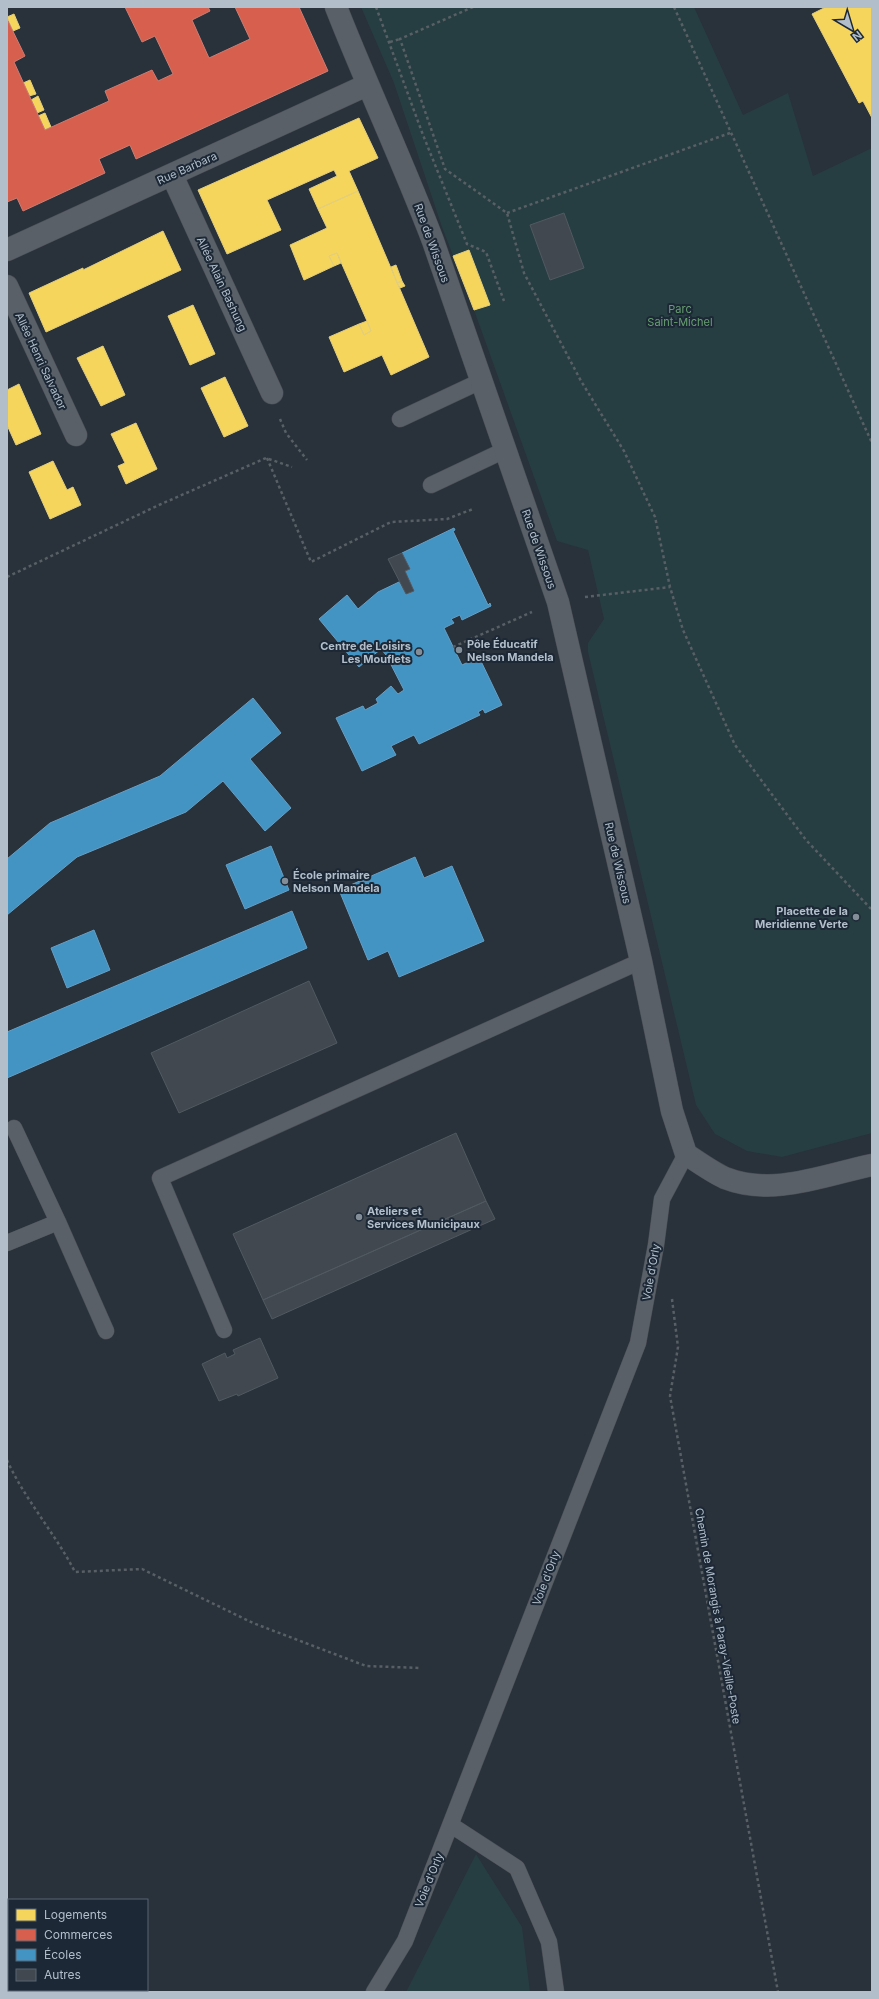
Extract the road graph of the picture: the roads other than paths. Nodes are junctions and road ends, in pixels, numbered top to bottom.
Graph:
1 (336, 7) edge
2 (367, 85) junction
3 (172, 175) junction
4 (7, 250) edge
5 (7, 286) edge
6 (481, 382) junction
7 (272, 393) road end
8 (400, 419) dead end
9 (76, 435) dead end
10 (505, 450) junction
11 (431, 485) dead end
12 (641, 961) junction
13 (14, 1128) dead end
14 (686, 1154) junction
15 (872, 1165) edge
16 (58, 1222) junction
17 (7, 1243) edge
18 (224, 1330) dead end
19 (106, 1331) dead end
20 (451, 1825) junction
21 (374, 1992) edge
22 (556, 1992) edge

1 - 2 street, Rue de Wissous
2 - 3 street, Rue Barbara
2 - 6 street, Rue de Wissous
3 - 4 street, Rue Barbara
3 - 7 street, Allée Alain Bashung
5 - 9 street, Allée Henri Salvador
6 - 8 lane
6 - 10 street, Rue de Wissous
10 - 11 lane
10 - 12 street, Rue de Wissous
12 - 14 street, Rue de Wissous
12 - 18 lane
13 - 16 lane
14 - 15 street
14 - 20 lane, Voie d'Orly
16 - 17 lane
16 - 19 lane
20 - 21 lane, Voie d'Orly
20 - 22 lane

